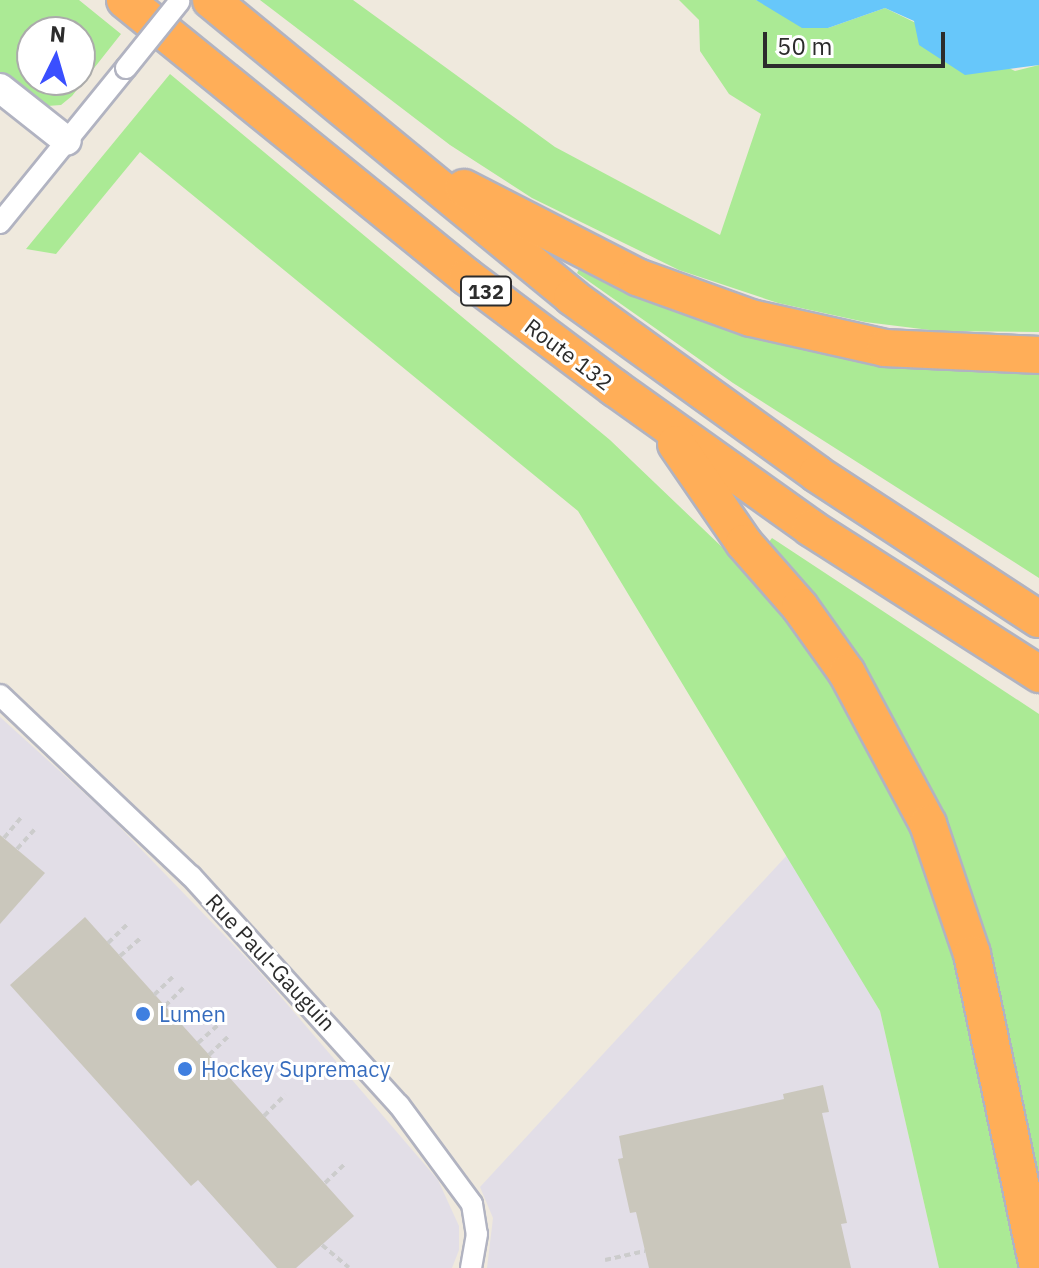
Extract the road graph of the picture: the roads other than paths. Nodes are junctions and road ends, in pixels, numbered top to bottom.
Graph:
1 (125, 0) edge
2 (181, 0) edge
3 (211, 0) edge
4 (0, 88) edge
5 (67, 141) junction
6 (402, 155) junction
7 (0, 223) edge
8 (1039, 355) edge
9 (661, 422) junction
10 (1039, 619) edge
11 (1039, 674) edge
12 (0, 695) edge
13 (471, 1268) edge
14 (1038, 1268) edge

1 - 9 highway, Route 132 / 132
2 - 5 street, bridge
3 - 6 highway, 132
4 - 5 street
5 - 7 street
6 - 8 highway
6 - 10 highway, 132
9 - 11 highway, Route 132 / 132
9 - 14 highway
12 - 13 street, Rue Paul-Gauguin

